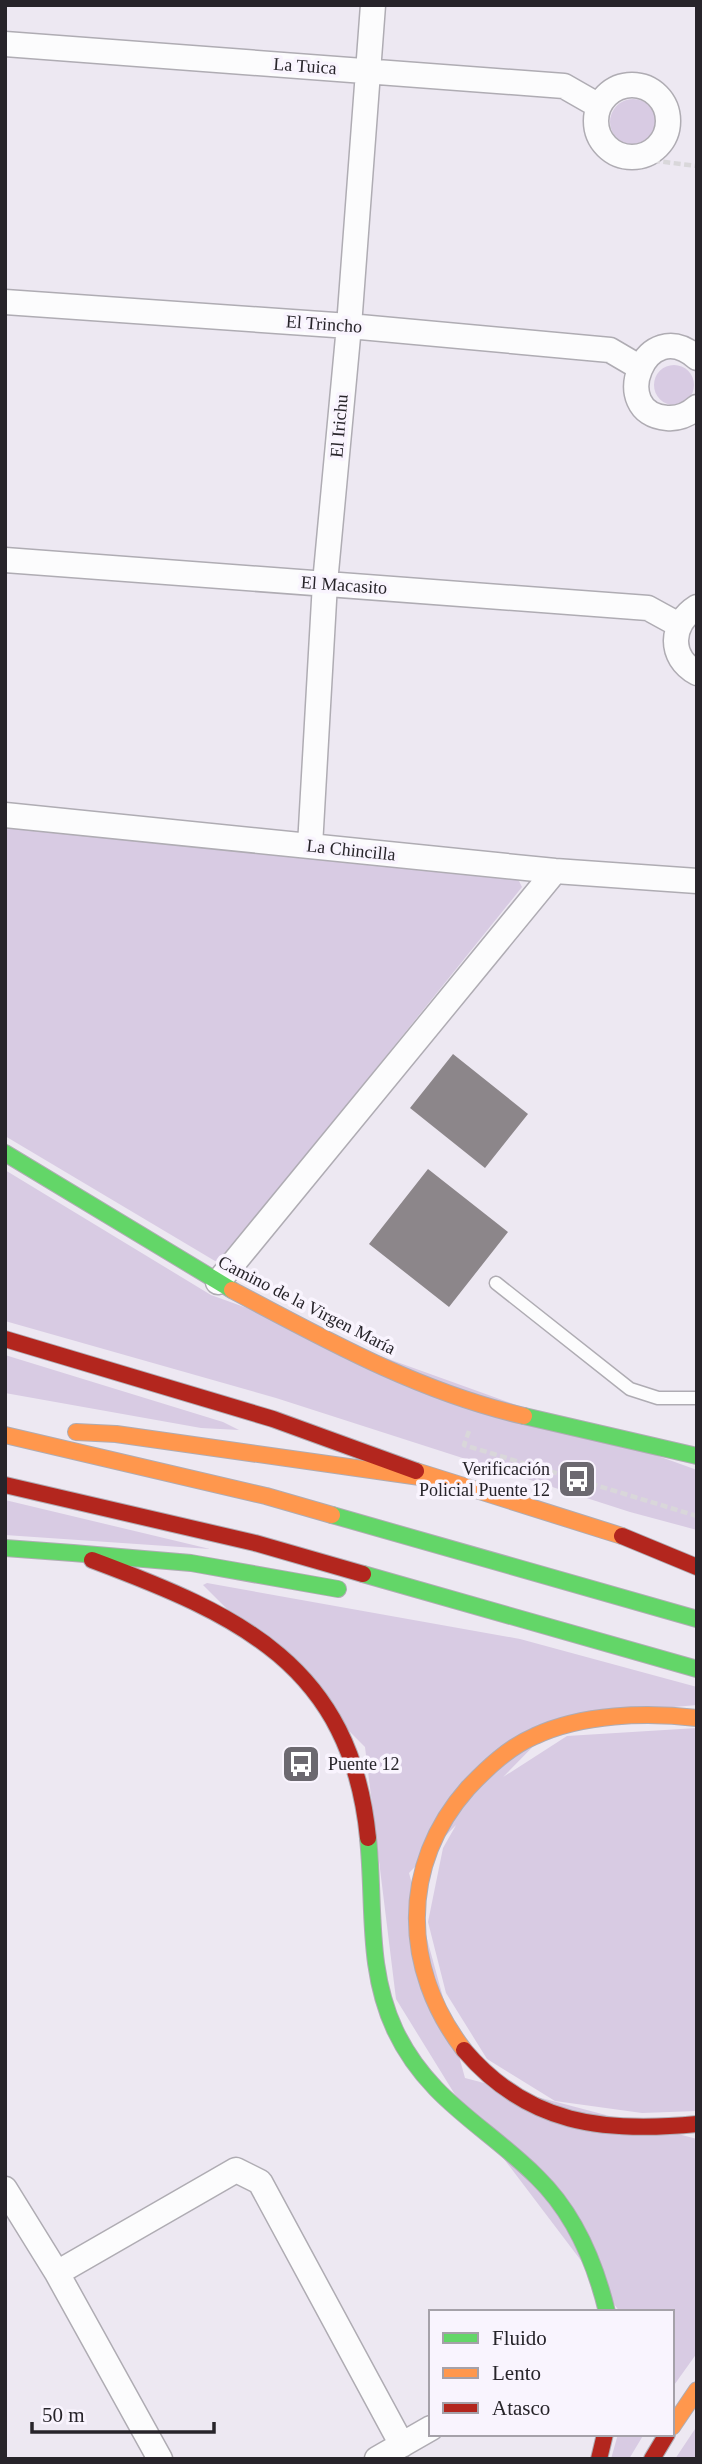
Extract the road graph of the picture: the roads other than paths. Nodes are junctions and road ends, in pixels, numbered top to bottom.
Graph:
1 (373, 5) edge
2 (5, 44) edge
3 (369, 71) junction
4 (599, 106) junction
5 (5, 302) edge
6 (349, 326) junction
7 (697, 358) edge
8 (639, 367) junction
9 (697, 407) edge
10 (5, 560) edge
11 (324, 583) junction
12 (697, 607) edge
13 (679, 625) junction
14 (697, 673) edge
15 (5, 815) edge
16 (310, 846) junction
17 (555, 872) junction
18 (697, 881) edge
19 (5, 1153) edge
20 (218, 1282) junction
21 (496, 1283) dead end
22 (5, 1339) edge
23 (697, 1398) edge
24 (5, 1427) edge
25 (5, 1434) edge
26 (697, 1456) edge
27 (441, 1480) junction
28 (5, 1485) edge
29 (622, 1536) junction
30 (5, 1548) edge
31 (697, 1552) edge
32 (73, 1553) junction
33 (697, 1567) edge
34 (469, 1602) junction
35 (697, 1619) edge
36 (697, 1668) edge
37 (697, 1718) edge
38 (697, 2124) edge
39 (5, 2189) edge
40 (57, 2273) junction
41 (606, 2310) edge
42 (697, 2390) edge
43 (674, 2424) edge
44 (429, 2429) edge
45 (605, 2436) edge
46 (666, 2436) edge
47 (402, 2445) junction
48 (160, 2459) edge
49 (377, 2459) edge
50 (599, 2459) edge
51 (652, 2459) edge

1 - 3 street, El Irichu
2 - 3 street, La Tuica
3 - 4 street, La Tuica
3 - 6 street, El Irichu
4 - 4 street
5 - 6 street, El Trincho
6 - 8 street, El Trincho
6 - 11 street, El Irichu
7 - 8 street
8 - 9 street
10 - 11 street, El Macasito
11 - 13 street, El Macasito
11 - 16 street, El Irichu
12 - 13 street
13 - 14 street
15 - 16 street, La Chincilla
16 - 17 street, La Chincilla
17 - 18 street, La Chincilla
17 - 20 street
19 - 20 main road, Camino de la Virgen María
20 - 26 main road, Camino de la Virgen María
21 - 23 lane
22 - 27 main road
24 - 27 main road
25 - 35 main road
27 - 29 main road
28 - 34 main road
29 - 31 main road
29 - 33 main road
30 - 32 main road
32 - 34 main road
32 - 41 main road
34 - 36 main road
37 - 38 main road
39 - 40 street
40 - 47 street
40 - 48 street
42 - 43 main road
44 - 47 street
45 - 50 main road
46 - 51 main road
47 - 49 street

